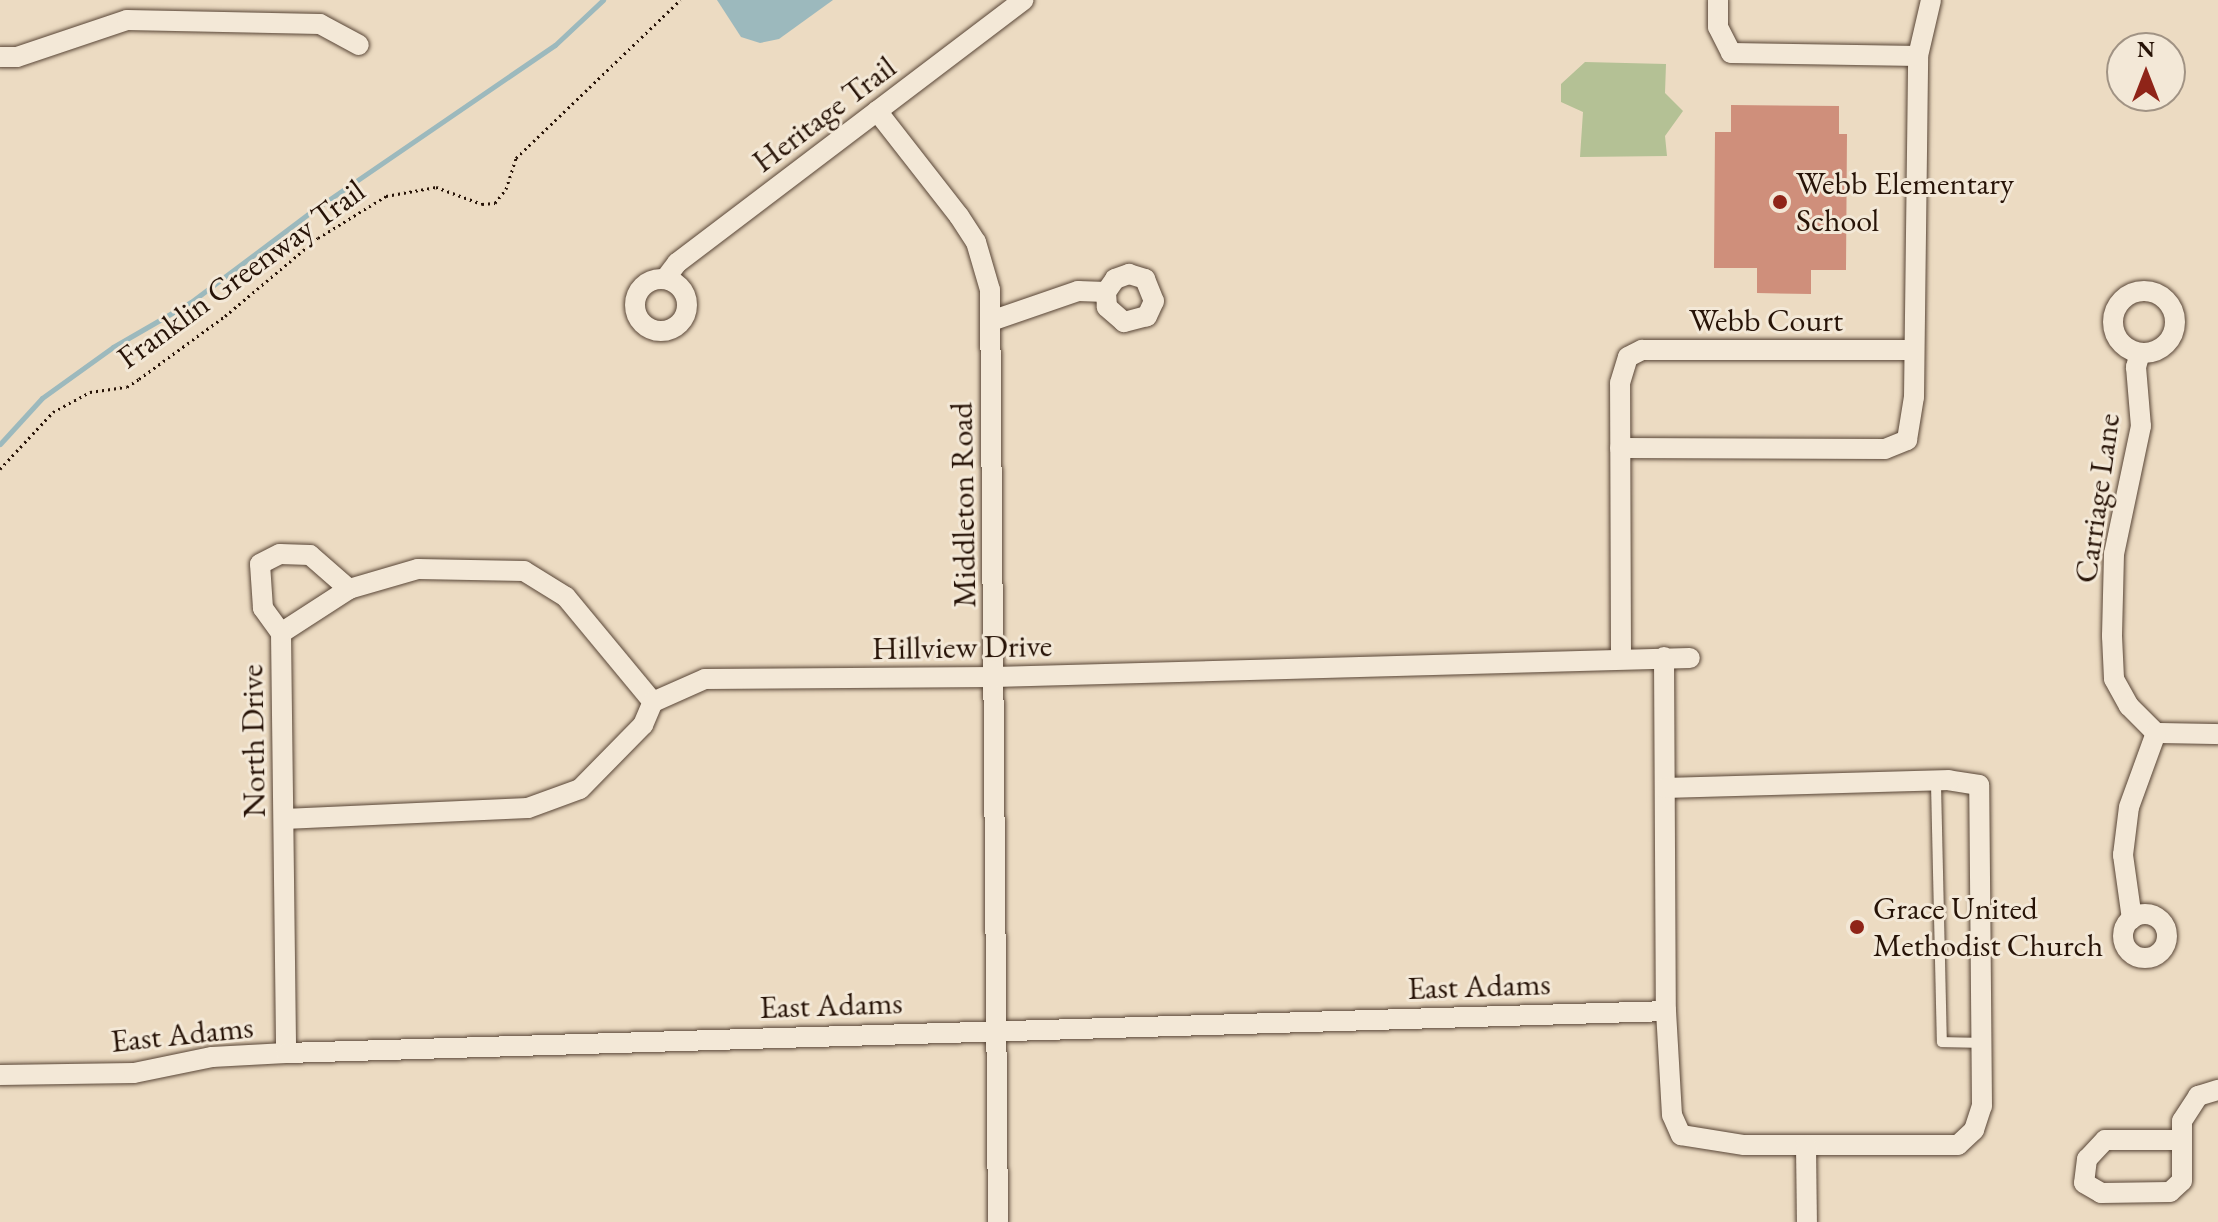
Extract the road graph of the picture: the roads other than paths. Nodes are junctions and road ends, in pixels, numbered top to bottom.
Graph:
1 (1024, 0) edge
2 (1718, 0) edge
3 (1931, 0) edge
4 (359, 45) dead end
5 (1918, 56) junction
6 (0, 57) edge
7 (877, 111) junction
8 (665, 279) dead end
9 (1106, 292) dead end
10 (991, 321) junction
11 (1914, 350) junction
12 (2140, 353) dead end
13 (1620, 448) junction
14 (349, 589) junction
15 (281, 633) junction
16 (1621, 656) junction
17 (1664, 657) junction
18 (1690, 658) dead end
19 (994, 677) junction
20 (653, 702) junction
21 (2156, 733) junction
22 (2218, 734) edge
23 (1936, 784) junction
24 (1665, 788) junction
25 (284, 819) junction
26 (2132, 919) dead end
27 (1666, 1011) junction
28 (997, 1030) junction
29 (1982, 1043) junction
30 (286, 1053) junction
31 (0, 1075) edge
32 (2218, 1090) edge
33 (2182, 1140) junction
34 (1806, 1145) junction
35 (998, 1222) edge
36 (1807, 1222) edge

1 - 7 street, Heritage Trail
2 - 5 street
3 - 5 street
4 - 6 street
5 - 11 street
7 - 8 street, Heritage Trail
7 - 10 street, Middleton Road
9 - 10 street
10 - 19 street, Middleton Road
11 - 13 street
11 - 13 street, Webb Court
12 - 21 street, Carriage Lane
13 - 16 street, Webb Court
14 - 15 street, North Drive
14 - 15 street
14 - 20 street, North Drive
15 - 25 street, North Drive
16 - 17 street, Hillview Drive
16 - 19 street, Hillview Drive
17 - 18 street, Hillview Drive
17 - 24 street
19 - 20 street, Hillview Drive
19 - 28 street, Middleton Road
20 - 25 street
21 - 22 street
21 - 26 street
23 - 24 street
23 - 29 lane
23 - 29 street
24 - 27 street
25 - 30 street, North Drive
27 - 28 street, East Adams
27 - 34 street
28 - 30 street, East Adams
28 - 35 street, Middleton Road
29 - 34 street
30 - 31 street, East Adams
32 - 33 street
33 - 33 street
34 - 36 street

